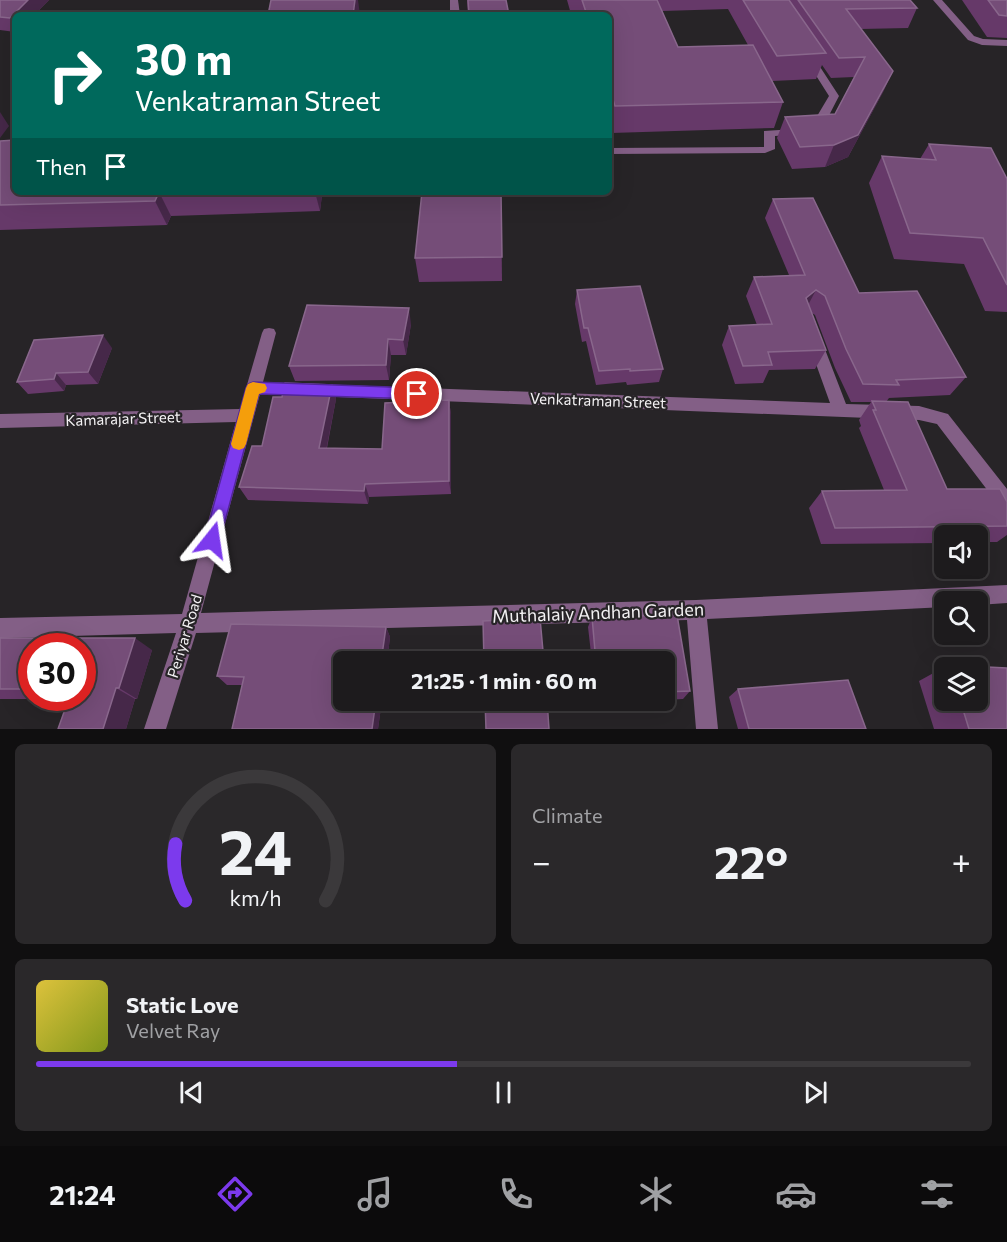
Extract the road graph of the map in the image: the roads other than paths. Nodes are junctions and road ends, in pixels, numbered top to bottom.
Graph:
1 (937, 0) edge
2 (1007, 43) edge
3 (802, 46) edge
4 (612, 151) edge
5 (810, 327) edge
6 (269, 333) dead end
7 (253, 388) junction
8 (840, 408) junction
9 (247, 415) junction
10 (0, 421) edge
11 (1007, 502) edge
12 (1007, 594) edge
13 (696, 610) junction
14 (189, 623) junction
15 (0, 628) edge
16 (155, 729) edge
17 (707, 729) edge

1 - 2 street
3 - 4 street
5 - 8 street
6 - 7 street, Periyar Road
7 - 8 street, Venkatraman Street
7 - 9 street, Periyar Road
8 - 11 street, Venkatraman Street
9 - 10 street, Kamarajar Street
9 - 14 street, Periyar Road
12 - 13 street, Muthalaiy Andhan Garden
13 - 14 street, Muthalaiy Andhan Garden
13 - 17 street
14 - 15 street
14 - 16 street, Periyar Road

